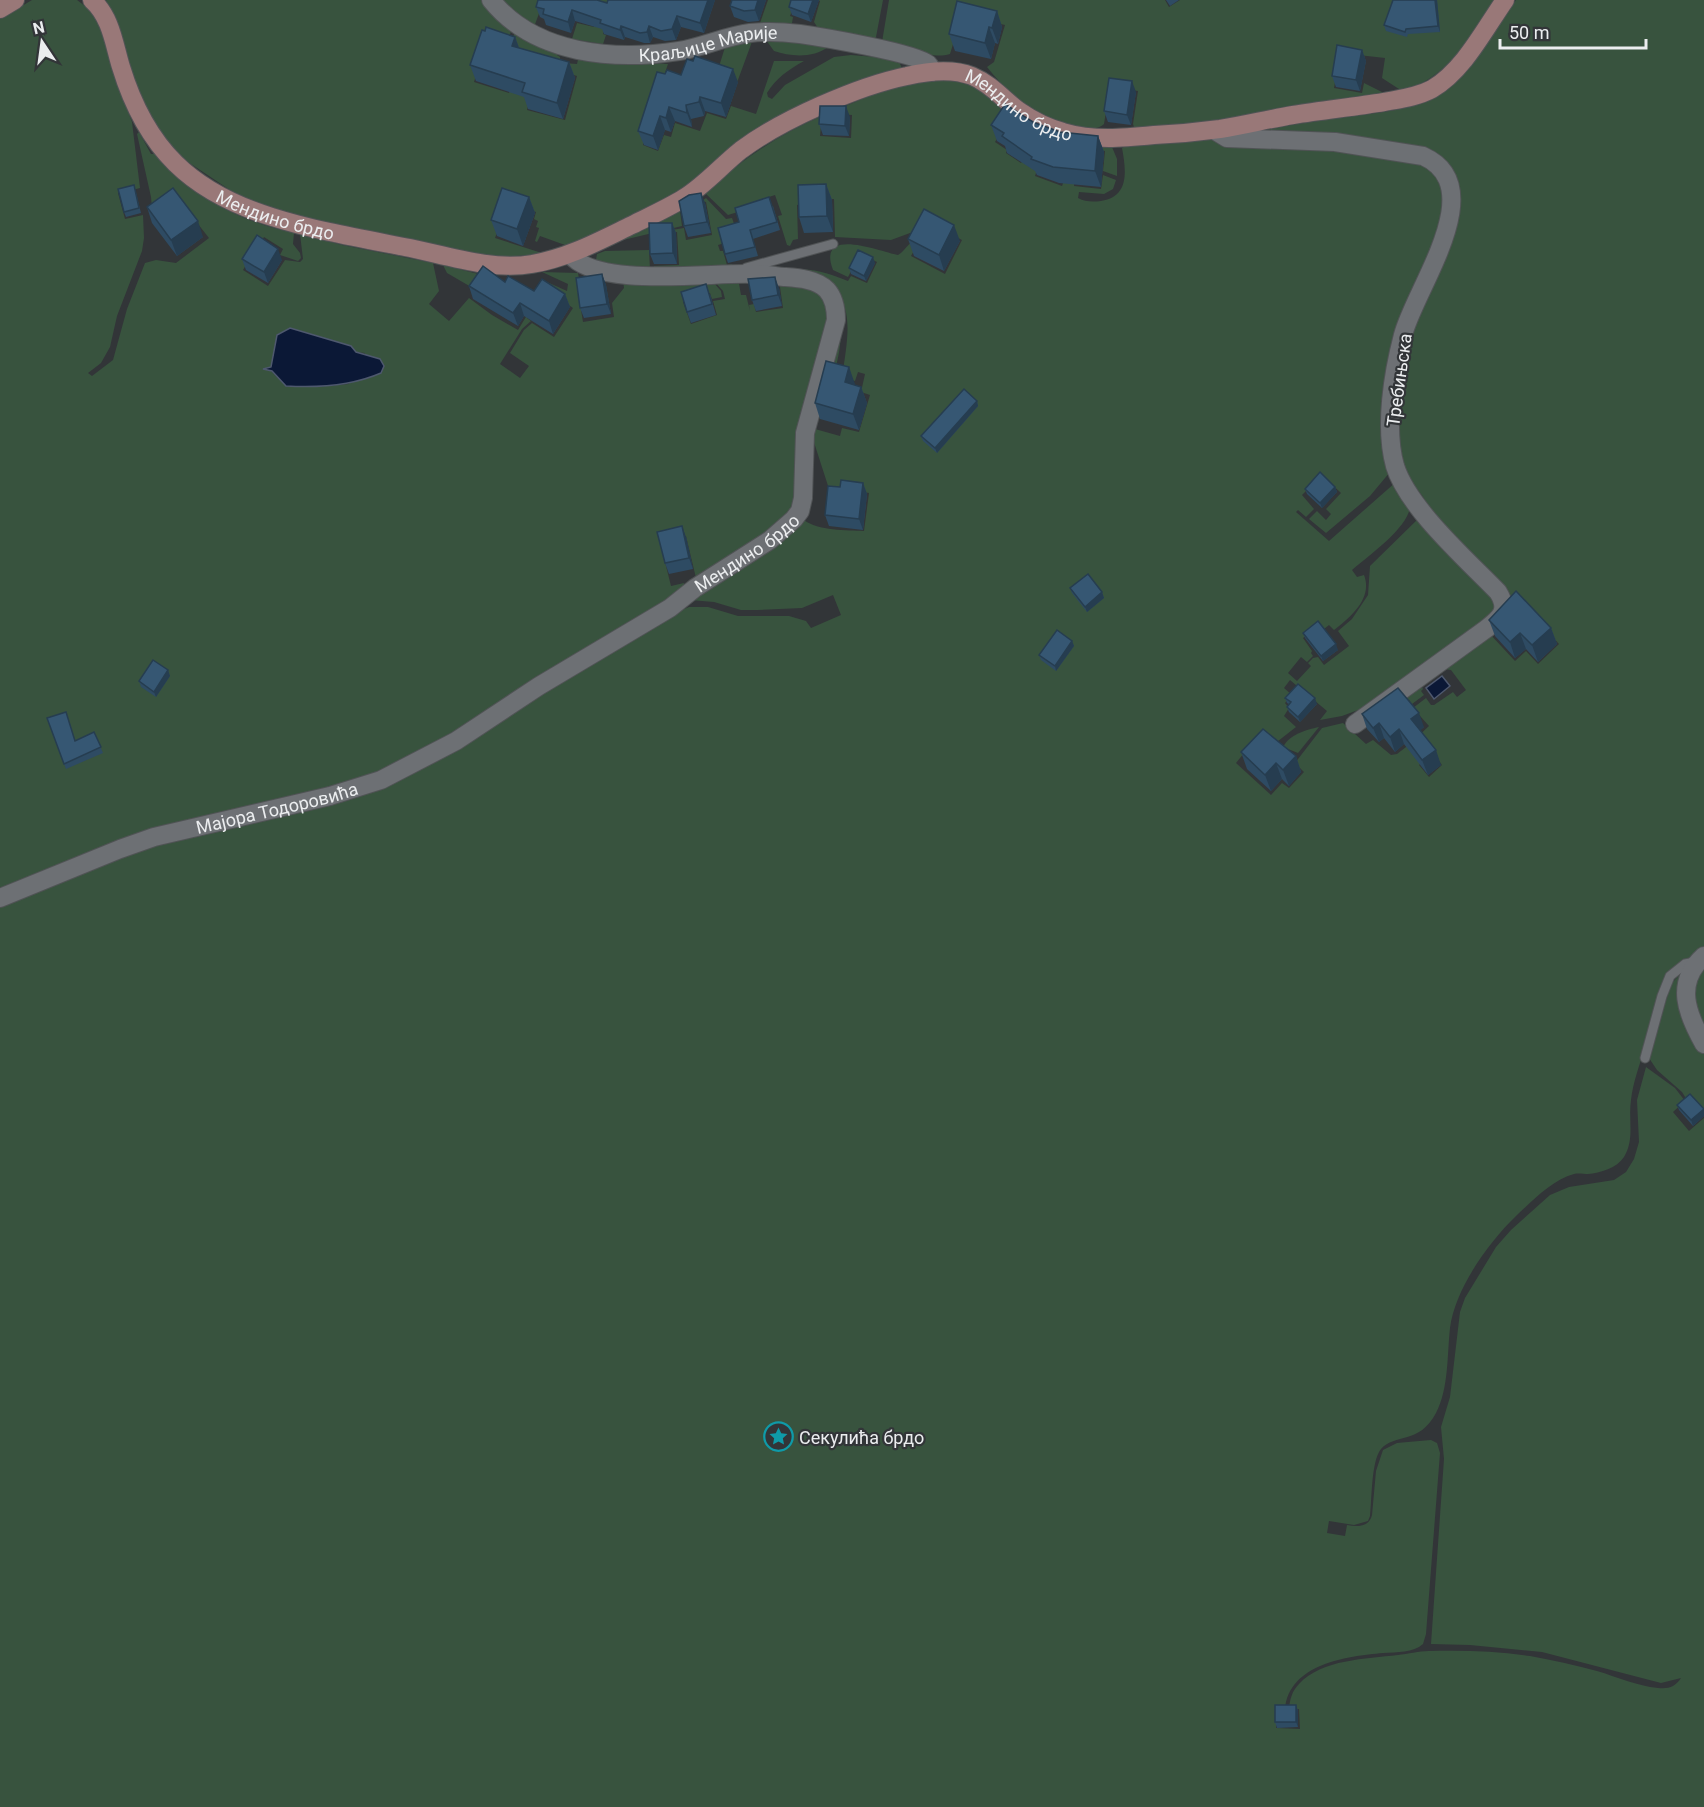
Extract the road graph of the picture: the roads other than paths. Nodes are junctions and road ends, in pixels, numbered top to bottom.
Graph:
1 (15, 0) edge
2 (92, 0) edge
3 (491, 0) edge
4 (1505, 0) edge
5 (0, 9) edge
6 (932, 72) junction
7 (1214, 130) junction
8 (833, 244) dead end
9 (570, 254) junction
10 (736, 274) junction
11 (539, 686) joint
12 (1355, 724) dead end
13 (0, 898) edge
14 (1701, 959) edge
15 (1704, 1044) edge
16 (1645, 1058) dead end

1 - 5 street
2 - 9 street, Мендино брдо
3 - 6 street, Краљице Марије
4 - 7 street, Мендино брдо
6 - 7 street, Мендино брдо
6 - 9 street, Мендино брдо
7 - 12 street, Требињска
8 - 10 lane, Мендино брдо
9 - 10 street, Мендино брдо
10 - 11 street, Мендино брдо
11 - 13 street, Мајора Тодоровића
14 - 15 street
14 - 16 lane

